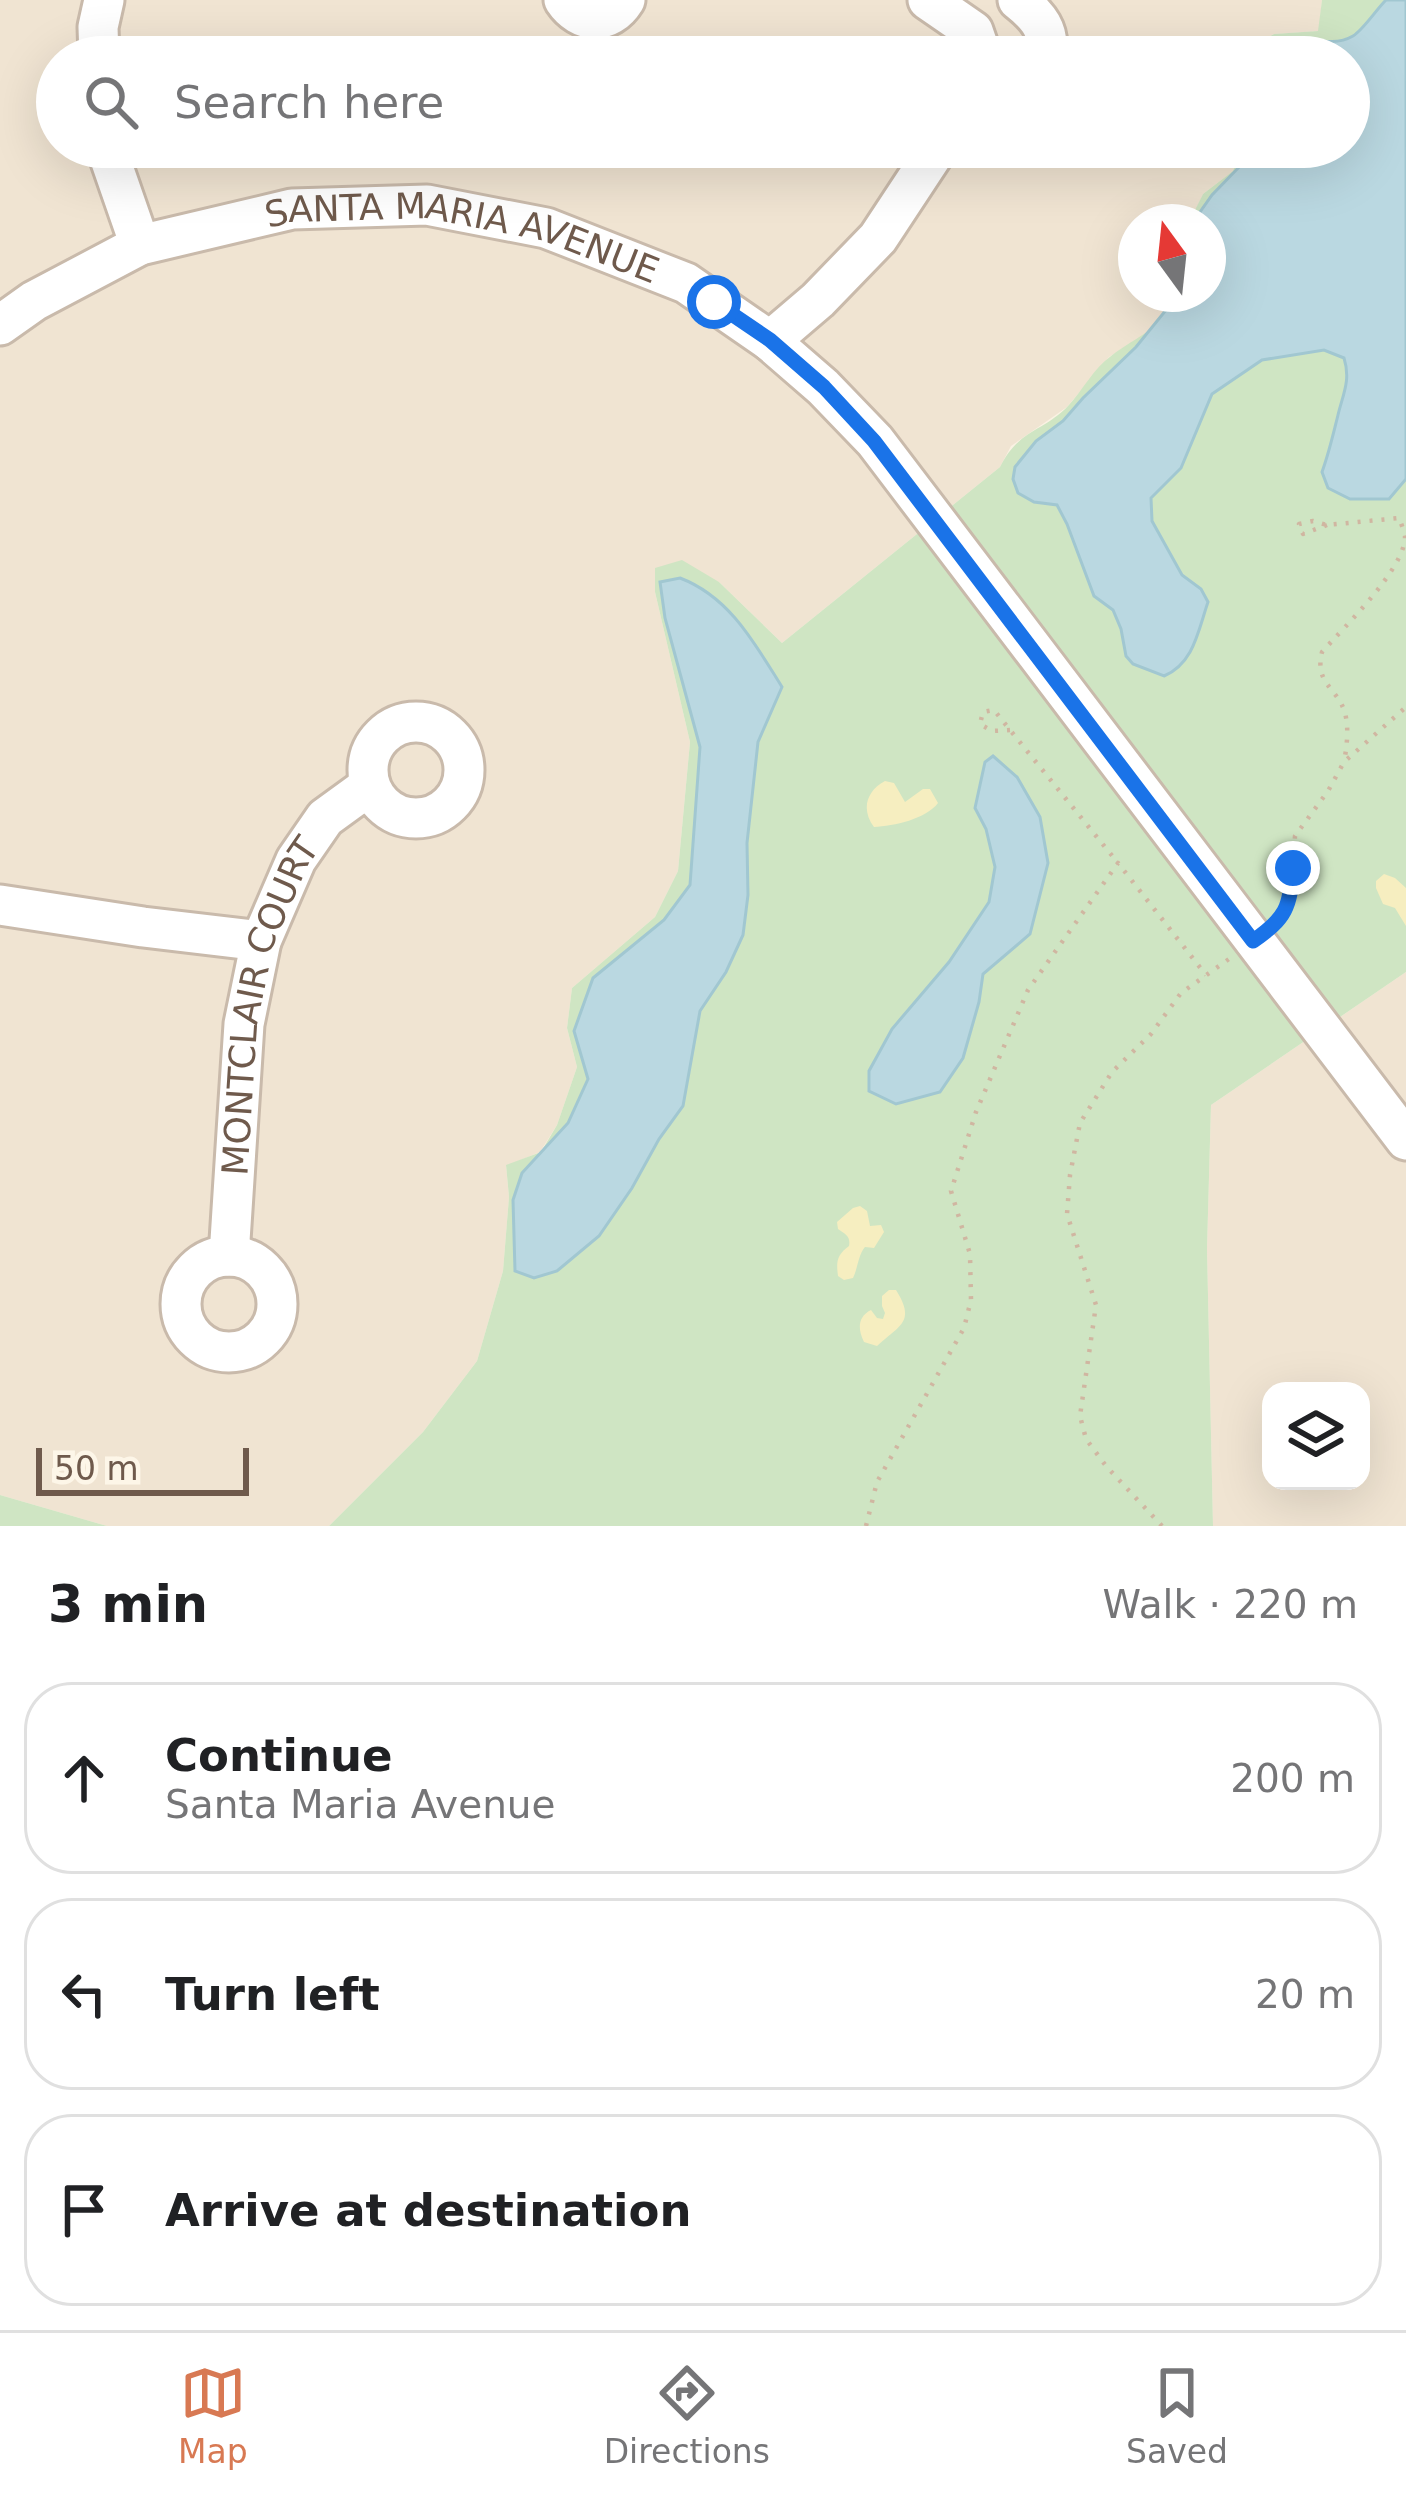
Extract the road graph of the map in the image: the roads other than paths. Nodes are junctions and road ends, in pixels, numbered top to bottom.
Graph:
1 (104, 0) edge
2 (564, 0) edge
3 (625, 0) edge
4 (1018, 0) edge
5 (954, 5) edge
6 (98, 36) edge
7 (975, 36) edge
8 (1045, 36) edge
9 (113, 168) edge
10 (924, 168) edge
11 (140, 245) junction
12 (0, 325) edge
13 (770, 340) junction
14 (369, 786) dead end
15 (0, 904) edge
16 (261, 941) junction
17 (1406, 1140) edge
18 (229, 1256) dead end

1 - 6 street
2 - 3 street
4 - 8 street
5 - 7 street
9 - 11 street
10 - 13 street
11 - 12 street, SANTA MARIA AVENUE
11 - 13 street, SANTA MARIA AVENUE
13 - 17 street, SANTA MARIA AVENUE
14 - 16 street, MONTCLAIR COURT
15 - 16 street
16 - 18 street, MONTCLAIR COURT

